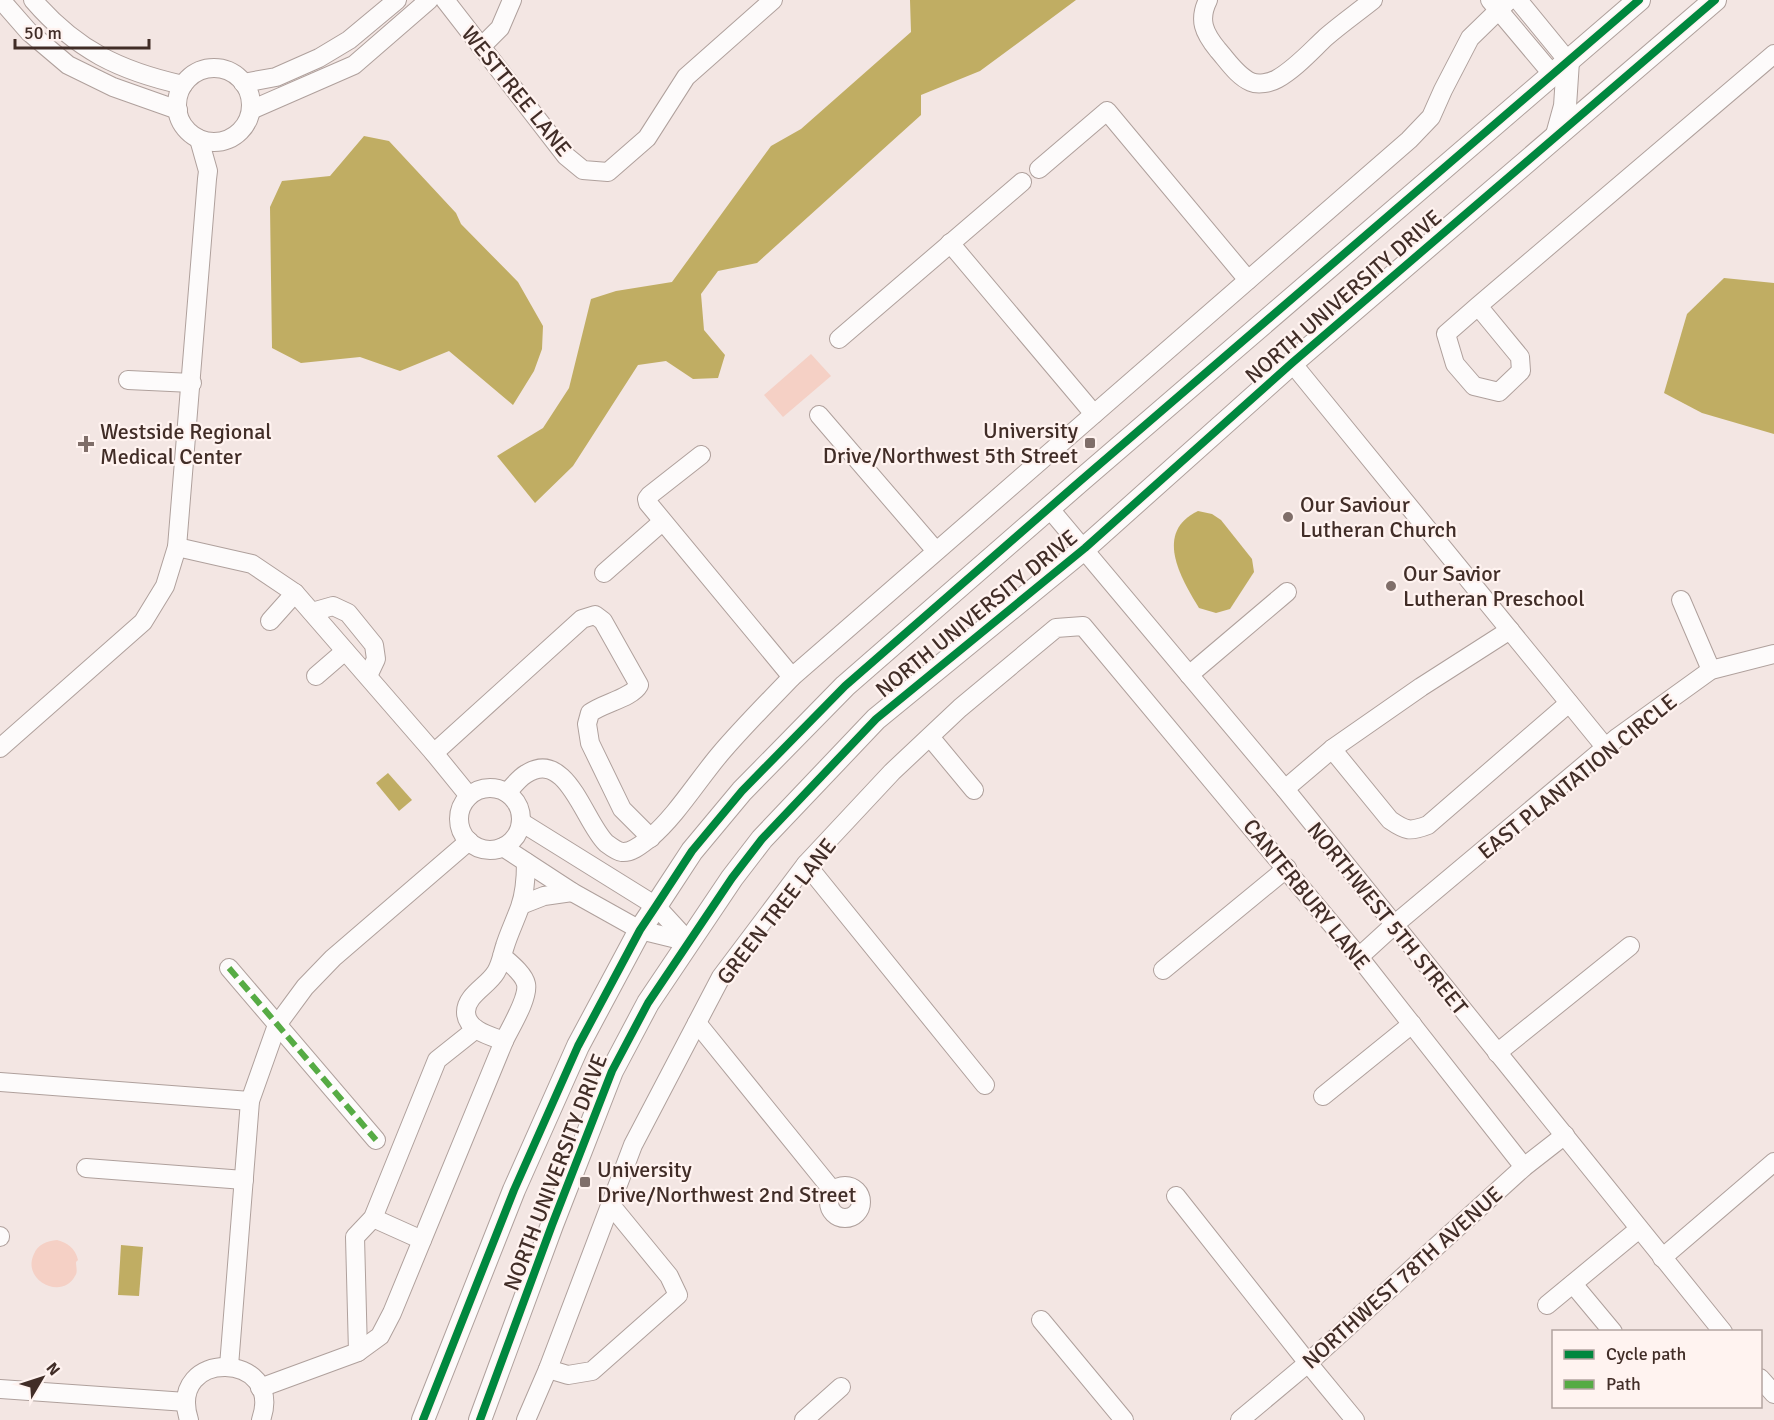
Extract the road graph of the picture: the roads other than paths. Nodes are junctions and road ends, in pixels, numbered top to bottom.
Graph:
1 (1, 0) edge
2 (33, 0) edge
3 (397, 0) edge
4 (429, 0) edge
5 (445, 0) edge
6 (512, 0) edge
7 (773, 0) edge
8 (1208, 0) edge
9 (1374, 0) edge
10 (1518, 0) edge
11 (1639, 0) edge
12 (1714, 0) edge
13 (1499, 3) edge
14 (481, 47) junction
15 (1774, 54) edge
16 (1560, 68) junction
17 (243, 83) junction
18 (183, 85) junction
19 (178, 110) junction
20 (251, 110) junction
21 (1557, 135) junction
22 (199, 138) junction
23 (227, 140) junction
24 (1039, 169) dead end
25 (208, 171) junction
26 (1022, 182) dead end
27 (950, 243) junction
28 (1248, 280) junction
29 (1478, 306) junction
30 (839, 339) dead end
31 (1292, 363) junction
32 (128, 380) dead end
33 (192, 383) junction
34 (1094, 414) junction
35 (819, 415) dead end
36 (701, 454) dead end
37 (1049, 508) junction
38 (662, 522) junction
39 (177, 547) junction
40 (1084, 548) junction
41 (936, 551) junction
42 (604, 573) dead end
43 (1287, 592) dead end
44 (295, 593) junction
45 (1681, 600) dead end
46 (312, 612) junction
47 (270, 621) dead end
48 (1083, 626) joint
49 (1510, 630) junction
50 (345, 651) junction
51 (1774, 654) edge
52 (1711, 670) junction
53 (1189, 675) junction
54 (316, 676) dead end
55 (368, 676) junction
56 (792, 677) junction
57 (1569, 703) junction
58 (930, 736) junction
59 (1606, 747) junction
60 (0, 748) edge
61 (1332, 749) junction
62 (434, 753) junction
63 (1285, 789) junction
64 (974, 790) dead end
65 (507, 793) junction
66 (469, 796) junction
67 (521, 822) junction
68 (651, 838) junction
69 (469, 842) junction
70 (503, 848) junction
71 (526, 862) junction
72 (806, 864) junction
73 (1287, 868) junction
74 (572, 892) junction
75 (520, 905) junction
76 (656, 906) junction
77 (1394, 925) junction
78 (640, 930) junction
79 (689, 942) junction
80 (1630, 946) dead end
81 (502, 956) junction
82 (1359, 957) junction
83 (229, 968) dead end
84 (1163, 970) dead end
85 (697, 1023) junction
86 (1412, 1024) junction
87 (277, 1025) junction
88 (476, 1029) junction
89 (504, 1041) junction
90 (1497, 1053) junction
91 (0, 1082) edge
92 (986, 1085) dead end
93 (1323, 1096) dead end
94 (250, 1101) junction
95 (1565, 1135) junction
96 (376, 1140) dead end
97 (1774, 1162) edge
98 (1524, 1167) junction
99 (86, 1168) dead end
100 (244, 1180) junction
101 (833, 1191) dead end
102 (1176, 1197) dead end
103 (610, 1204) junction
104 (373, 1218) junction
105 (1639, 1229) junction
106 (422, 1240) junction
107 (1662, 1258) junction
108 (1573, 1284) junction
109 (1547, 1305) dead end
110 (1041, 1320) dead end
111 (1611, 1330) edge
112 (1721, 1330) edge
113 (358, 1352) junction
114 (1308, 1363) junction
115 (229, 1366) junction
116 (548, 1369) junction
117 (1762, 1379) edge
118 (841, 1387) dead end
119 (260, 1388) junction
120 (0, 1389) edge
121 (1774, 1394) edge
122 (186, 1402) junction
123 (266, 1418) edge
124 (189, 1420) edge
125 (423, 1420) edge
126 (480, 1420) edge
127 (526, 1420) edge
128 (804, 1420) edge
129 (1124, 1420) edge
130 (1240, 1420) edge
131 (1355, 1420) edge

1 - 19 street
2 - 18 street
3 - 17 street
4 - 20 street
5 - 14 street, WESTTREE LANE
6 - 14 street
7 - 14 street, WESTTREE LANE
8 - 9 street
10 - 16 street
11 - 16 main road, NORTH UNIVERSITY DRIVE
12 - 21 main road, NORTH UNIVERSITY DRIVE
13 - 16 street
13 - 28 street
15 - 29 street
16 - 21 main road
16 - 37 main road, NORTH UNIVERSITY DRIVE
17 - 18 street
17 - 20 street
18 - 19 street
19 - 22 street
20 - 23 street
21 - 31 main road, NORTH UNIVERSITY DRIVE
22 - 23 street
22 - 25 street
23 - 25 street
24 - 28 street
25 - 33 street
26 - 27 street
27 - 30 street
27 - 34 street
28 - 34 street
29 - 29 street
31 - 40 main road, NORTH UNIVERSITY DRIVE
31 - 49 street
32 - 33 street
33 - 39 street
34 - 41 street
35 - 41 street
36 - 38 street
37 - 40 street, NORTHWEST 5TH STREET
37 - 76 main road, NORTH UNIVERSITY DRIVE
38 - 42 street
38 - 56 street
39 - 44 street
39 - 60 street
40 - 53 street, NORTHWEST 5TH STREET
40 - 79 main road, NORTH UNIVERSITY DRIVE
41 - 56 street
43 - 53 street
44 - 46 street
44 - 47 street
45 - 52 street
46 - 50 street
46 - 55 street
48 - 58 street, GREEN TREE LANE
48 - 73 street, CANTERBURY LANE
49 - 57 street
49 - 61 street
50 - 54 street
50 - 55 street
51 - 52 street, EAST PLANTATION CIRCLE
52 - 59 street, EAST PLANTATION CIRCLE
53 - 63 street, NORTHWEST 5TH STREET
55 - 62 street
56 - 68 street
57 - 59 street
57 - 61 street
58 - 64 street
58 - 72 street, GREEN TREE LANE
59 - 77 street, EAST PLANTATION CIRCLE
61 - 63 street
62 - 66 street
62 - 68 street
63 - 77 street, NORTHWEST 5TH STREET
65 - 66 street
65 - 67 street
65 - 68 street
66 - 69 street
67 - 70 street
67 - 76 street
69 - 70 street
69 - 87 street
70 - 71 street
71 - 74 street
71 - 75 street
72 - 85 street, GREEN TREE LANE
72 - 92 street
73 - 82 street, CANTERBURY LANE
73 - 84 street
74 - 75 street
74 - 78 street
75 - 81 street
76 - 78 main road, NORTH UNIVERSITY DRIVE
76 - 79 street
77 - 82 street, EAST PLANTATION CIRCLE
77 - 90 street, NORTHWEST 5TH STREET
78 - 79 street
78 - 125 main road, NORTH UNIVERSITY DRIVE
79 - 126 main road, NORTH UNIVERSITY DRIVE
80 - 90 street
81 - 88 street
81 - 89 street
82 - 86 street, CANTERBURY LANE
83 - 87 street
85 - 101 street
85 - 103 street, GREEN TREE LANE
86 - 93 street
86 - 98 street, CANTERBURY LANE
87 - 94 street
87 - 96 street
88 - 89 street
88 - 104 street
89 - 106 street
90 - 95 street, NORTHWEST 5TH STREET
91 - 94 street
94 - 100 street
95 - 98 street, NORTHWEST 78TH AVENUE
95 - 105 street, NORTHWEST 5TH STREET
97 - 107 street
98 - 114 street, NORTHWEST 78TH AVENUE
99 - 100 street
100 - 115 street
102 - 114 street
103 - 116 street, GREEN TREE LANE
103 - 116 street
104 - 106 street
104 - 113 street
105 - 107 street, NORTHWEST 5TH STREET
105 - 108 street
106 - 113 street
107 - 112 street, NORTHWEST 5TH STREET
108 - 109 street
108 - 111 street
110 - 129 street
113 - 119 street
114 - 130 street, NORTHWEST 78TH AVENUE
114 - 131 street
115 - 119 street
115 - 122 street
116 - 127 street, GREEN TREE LANE
117 - 121 street
118 - 128 street
119 - 123 street
120 - 122 street
122 - 124 street

